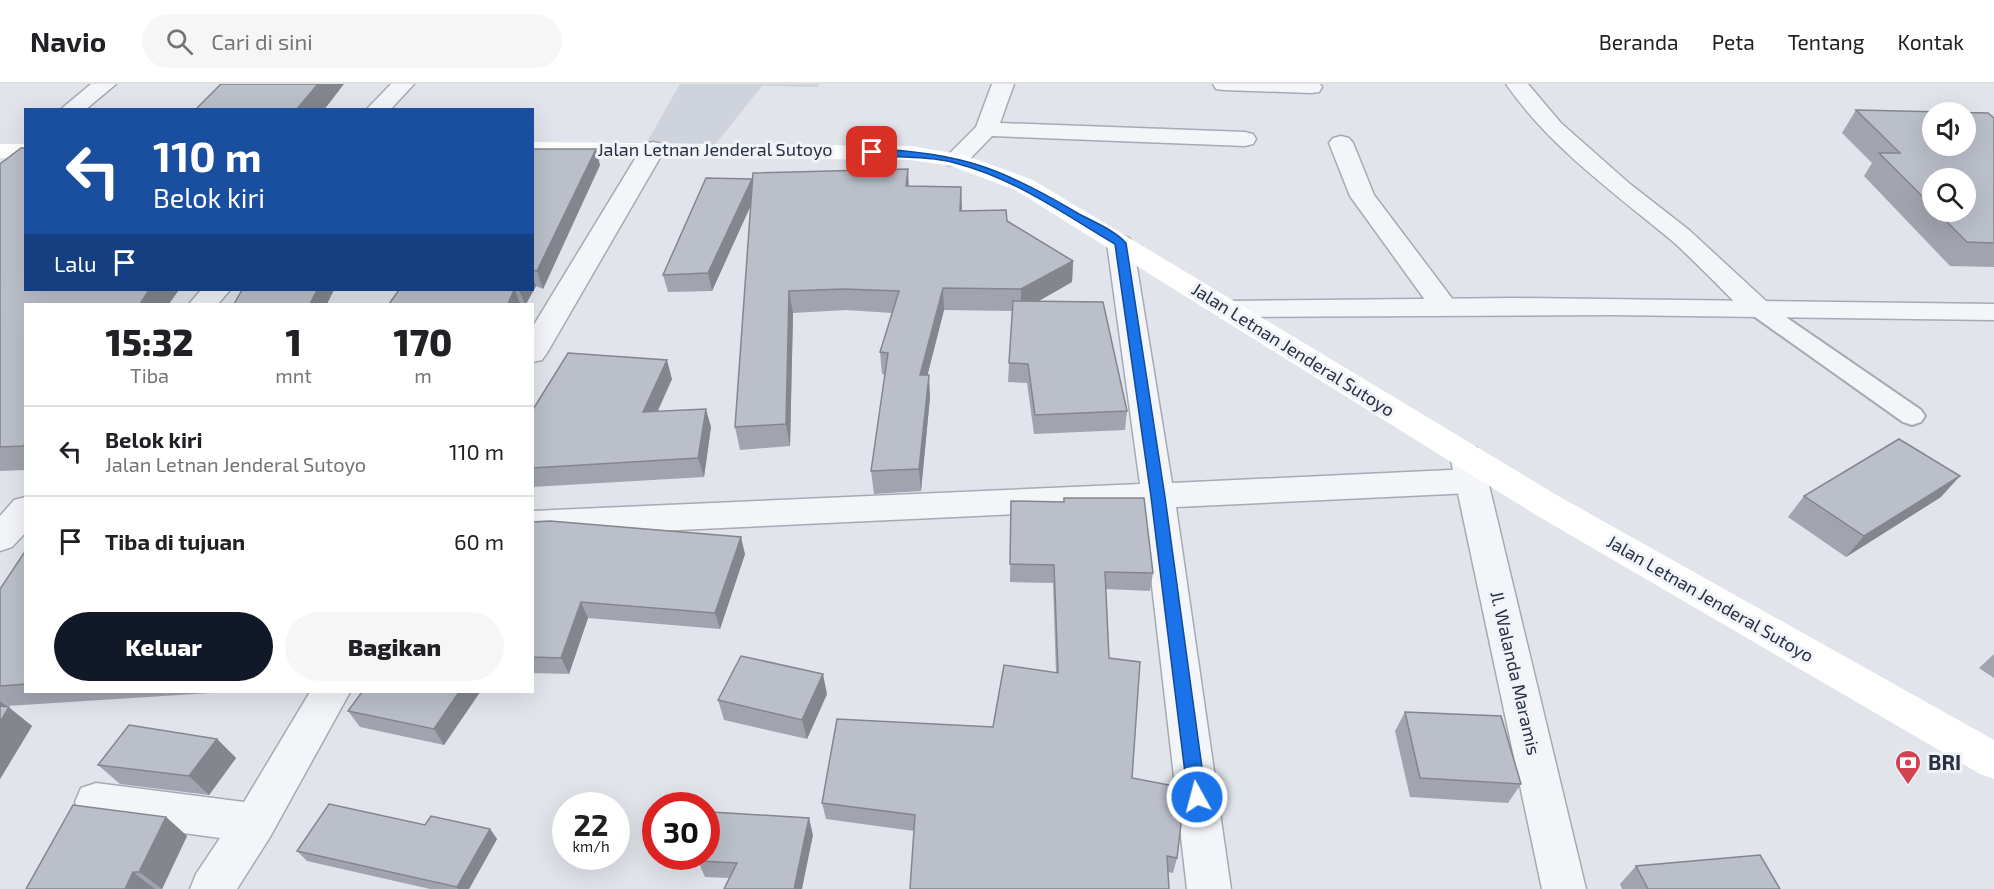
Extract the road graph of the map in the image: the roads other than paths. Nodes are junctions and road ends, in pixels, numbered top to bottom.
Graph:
1 (105, 84) edge
2 (403, 84) edge
3 (1003, 84) edge
4 (1224, 84) edge
5 (1517, 84) edge
6 (1311, 87) dead end
7 (74, 108) edge
8 (379, 108) edge
9 (986, 129) junction
10 (1245, 139) dead end
11 (1341, 143) dead end
12 (534, 149) edge
13 (654, 149) junction
14 (956, 160) junction
15 (1120, 243) junction
16 (215, 291) edge
17 (204, 303) edge
18 (1443, 305) junction
19 (1755, 307) junction
20 (1228, 309) junction
21 (1994, 312) edge
22 (534, 350) edge
23 (1912, 416) dead end
24 (1468, 469) junction
25 (1158, 497) junction
26 (24, 511) edge
27 (534, 524) edge
28 (0, 538) edge
29 (330, 693) edge
30 (1994, 761) edge
31 (96, 802) dead end
32 (255, 823) junction
33 (212, 889) edge
34 (1209, 889) edge
35 (1564, 889) edge

1 - 7 street
2 - 8 street
3 - 9 street
4 - 6 street
5 - 19 street
9 - 10 street
9 - 14 street
11 - 18 street
12 - 13 main road, Jalan Letnan Jenderal Sutoyo
13 - 14 main road, Jalan Letnan Jenderal Sutoyo
13 - 22 street
14 - 15 main road, Jalan Letnan Jenderal Sutoyo
15 - 20 main road, Jalan Letnan Jenderal Sutoyo
15 - 25 street
16 - 17 street
18 - 19 street
18 - 20 street
19 - 21 street
19 - 23 lane
20 - 24 main road, Jalan Letnan Jenderal Sutoyo
24 - 25 street
24 - 30 main road, Jalan Letnan Jenderal Sutoyo
24 - 35 street, Jl. Walanda Maramis
25 - 27 street
25 - 34 street
26 - 28 street
29 - 32 street
31 - 32 street
32 - 33 street

